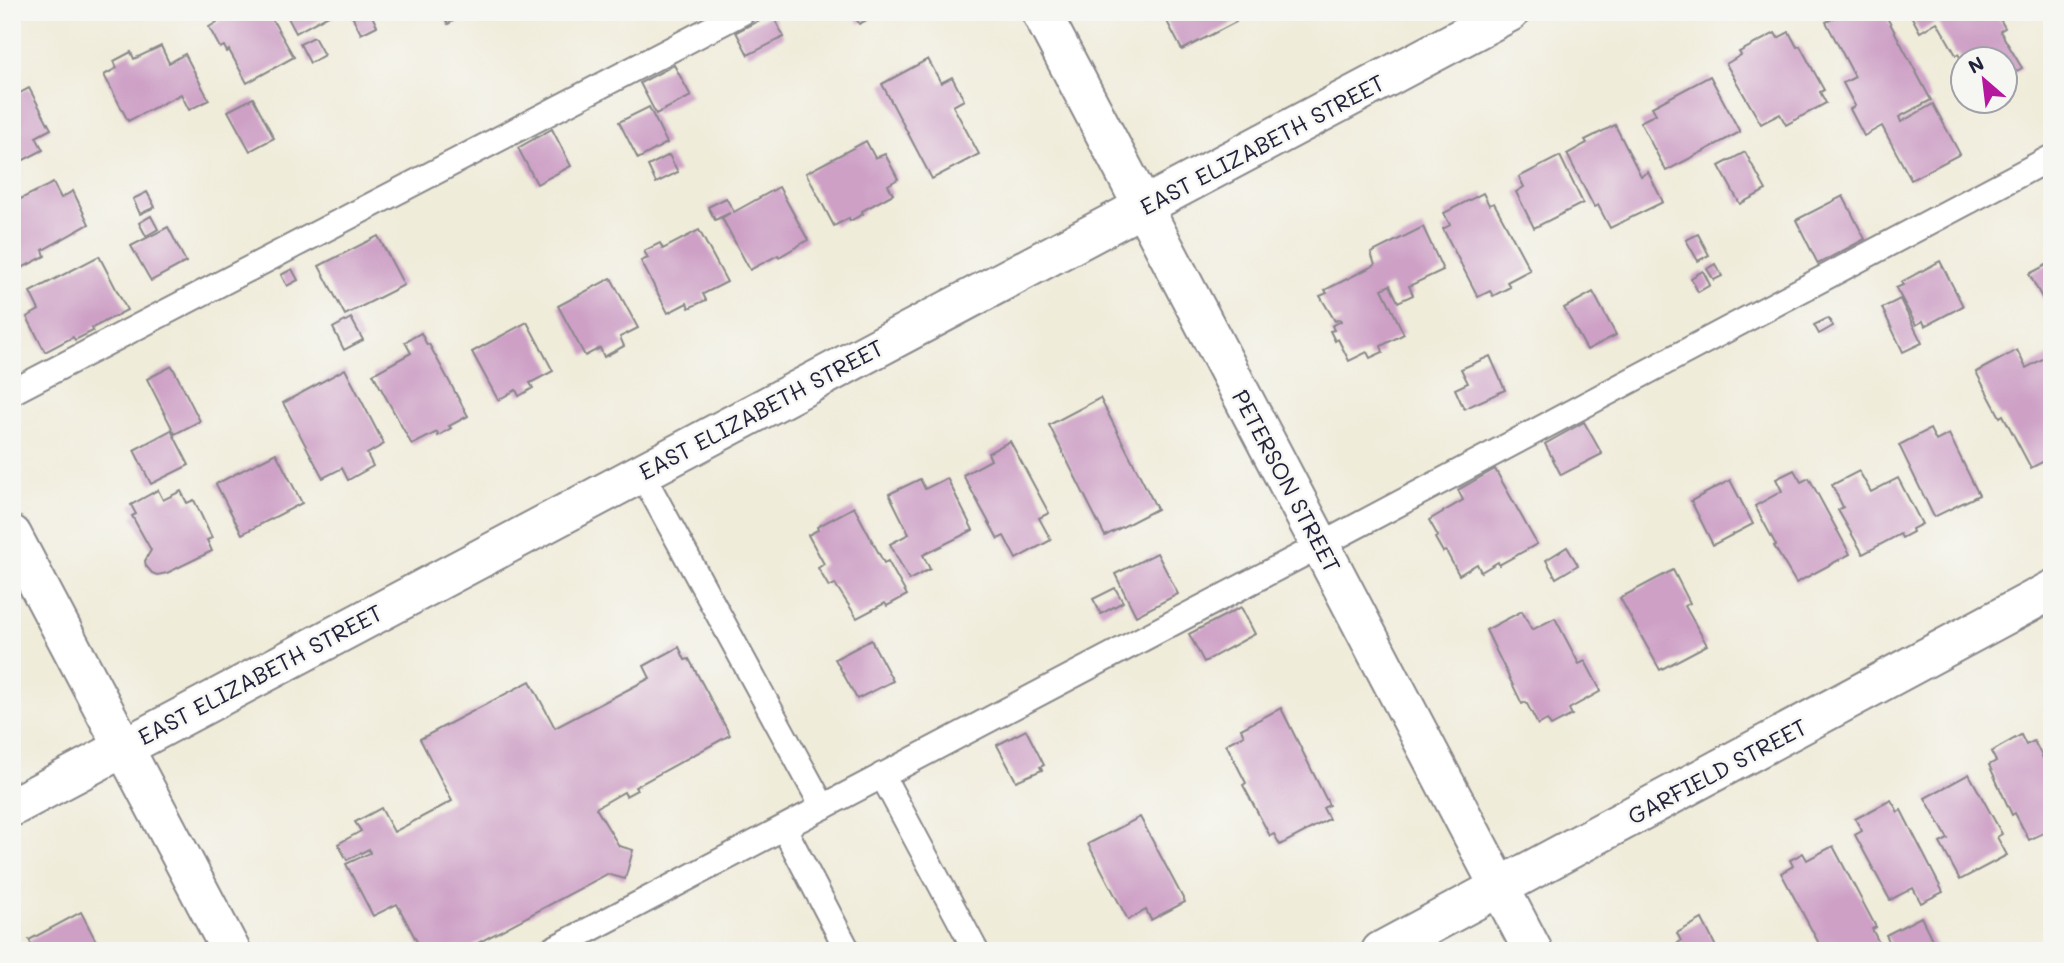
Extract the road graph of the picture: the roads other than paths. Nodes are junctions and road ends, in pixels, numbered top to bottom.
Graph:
1 (743, 12) edge
2 (1041, 12) edge
3 (1510, 12) edge
4 (2052, 157) edge
5 (1143, 207) junction
6 (12, 392) edge
7 (641, 472) junction
8 (12, 535) edge
9 (1321, 545) junction
10 (2052, 590) edge
11 (123, 747) junction
12 (882, 775) junction
13 (12, 807) edge
14 (823, 807) junction
15 (784, 828) junction
16 (1501, 888) junction
17 (231, 951) edge
18 (549, 951) edge
19 (848, 951) edge
20 (976, 951) edge
21 (1381, 951) edge
22 (1533, 951) edge

1 - 6 lane
2 - 5 street, PETERSON STREET
3 - 5 street, EAST ELIZABETH STREET
4 - 9 lane
5 - 7 street, EAST ELIZABETH STREET
5 - 9 street, PETERSON STREET
7 - 11 street, EAST ELIZABETH STREET
7 - 14 lane
8 - 11 street
9 - 12 lane
9 - 16 street, PETERSON STREET
10 - 16 street, GARFIELD STREET
11 - 13 street, EAST ELIZABETH STREET
11 - 17 street
12 - 14 lane
12 - 20 lane
14 - 15 lane
15 - 18 lane
15 - 19 lane
16 - 21 street, GARFIELD STREET
16 - 22 street, PETERSON STREET

